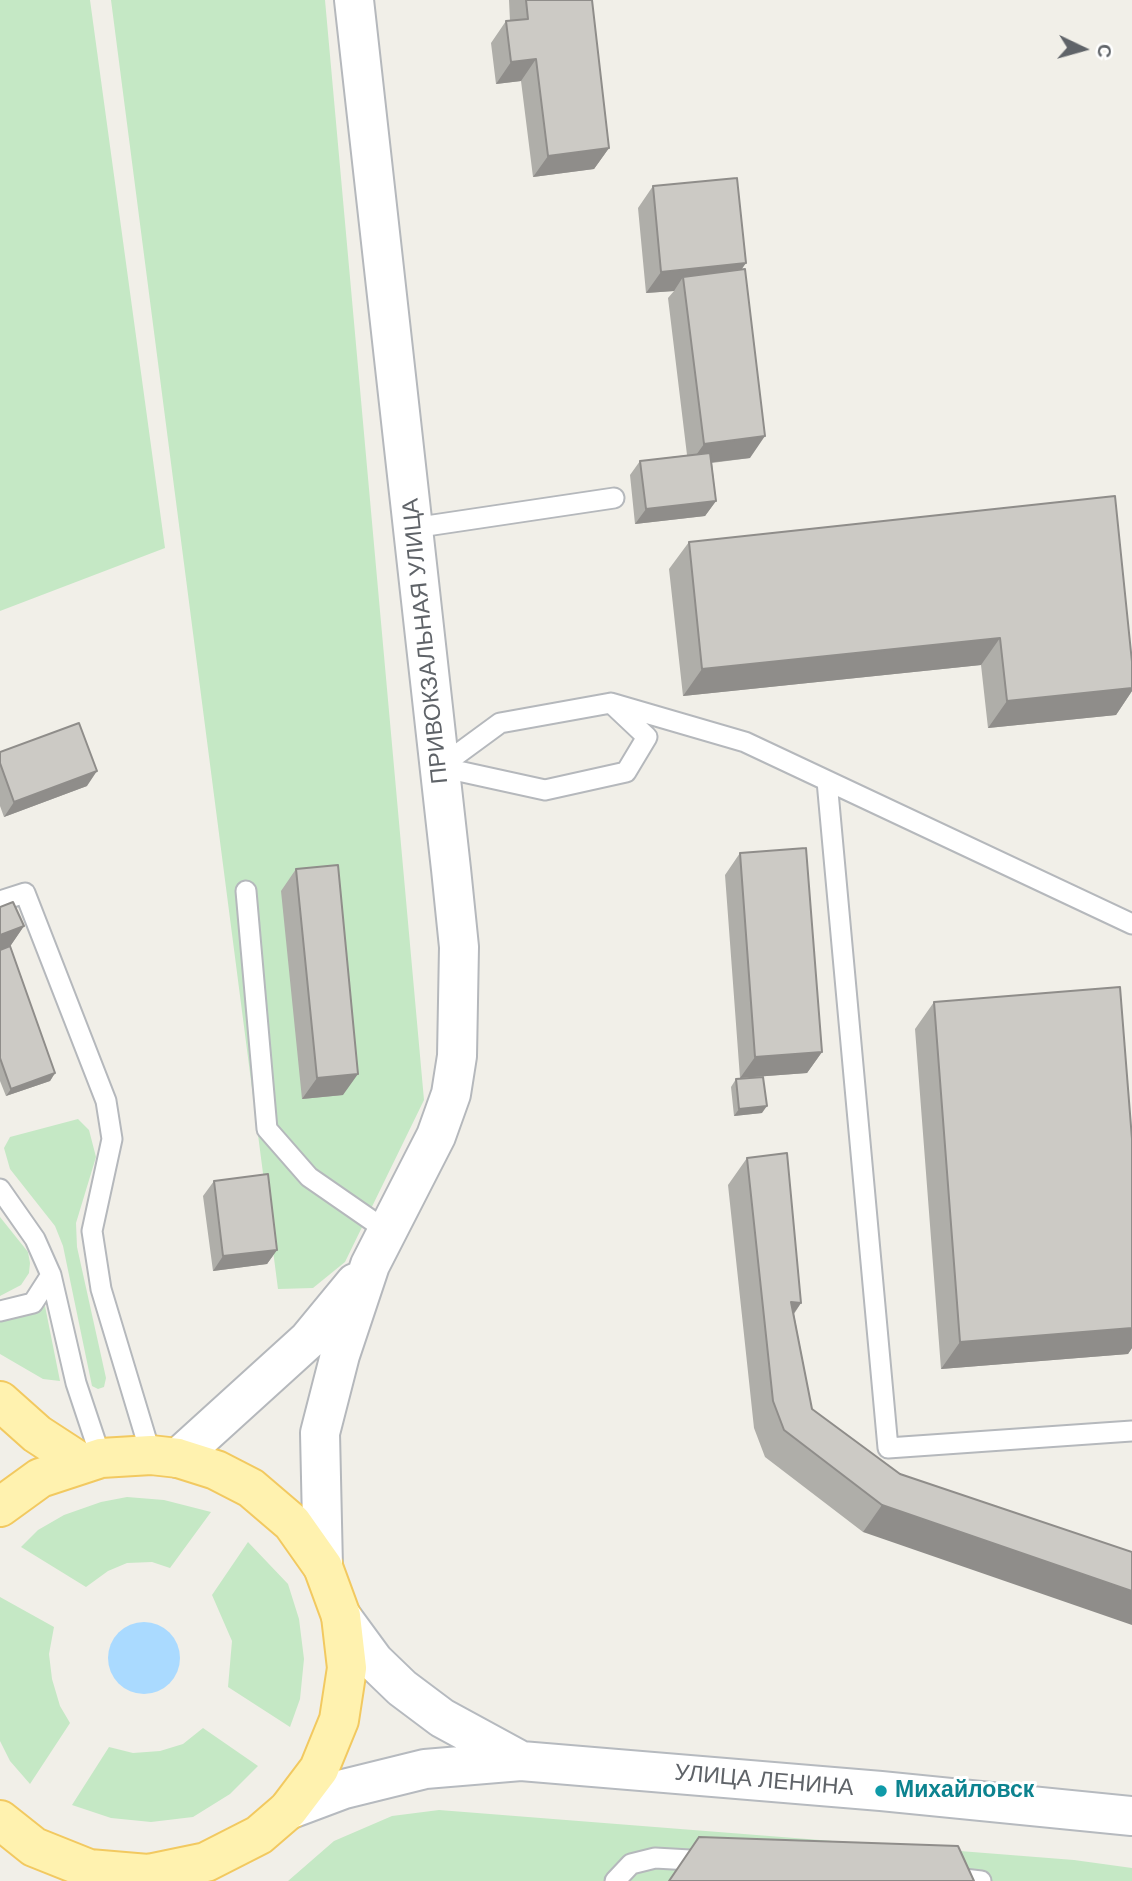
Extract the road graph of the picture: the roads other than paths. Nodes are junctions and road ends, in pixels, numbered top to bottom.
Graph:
1 (354, 0) edge
2 (614, 498) dead end
3 (413, 528) junction
4 (611, 703) junction
5 (440, 766) junction
6 (827, 781) junction
7 (246, 891) dead end
8 (0, 901) edge
9 (1132, 924) edge
10 (0, 1189) edge
11 (387, 1231) junction
12 (370, 1265) junction
13 (51, 1275) junction
14 (0, 1311) edge
15 (0, 1401) edge
16 (1132, 1431) edge
17 (164, 1457) junction
18 (91, 1460) junction
19 (0, 1507) edge
20 (323, 1567) junction
21 (341, 1616) junction
22 (521, 1761) junction
23 (288, 1810) junction
24 (1132, 1816) edge
25 (0, 1821) edge
26 (0, 1826) edge
27 (259, 1835) junction
28 (724, 1863) edge
29 (924, 1876) edge
30 (46, 1881) edge
31 (234, 1881) edge
32 (615, 1881) edge
33 (981, 1881) edge

1 - 3 street, ПРИВОКЗАЛЬНАЯ УЛИЦА
2 - 3 lane
3 - 5 street, ПРИВОКЗАЛЬНАЯ УЛИЦА
4 - 5 lane
4 - 5 lane
4 - 6 lane
5 - 11 street, ПРИВОКЗАЛЬНАЯ УЛИЦА
6 - 9 lane
6 - 16 lane
7 - 11 lane
8 - 17 lane
10 - 13 lane
11 - 12 street, ПРИВОКЗАЛЬНАЯ УЛИЦА
12 - 17 street, ПРИВОКЗАЛЬНАЯ УЛИЦА
12 - 20 street, ПРИВОКЗАЛЬНАЯ УЛИЦА
13 - 14 lane
13 - 18 lane
15 - 18 main road
17 - 18 main road
17 - 20 main road
18 - 19 main road
20 - 21 main road
21 - 22 street
21 - 23 main road
22 - 23 street
22 - 24 street, УЛИЦА ЛЕНИНА
23 - 27 main road
25 - 27 main road
26 - 30 main road
27 - 31 main road
28 - 32 lane
29 - 33 lane

